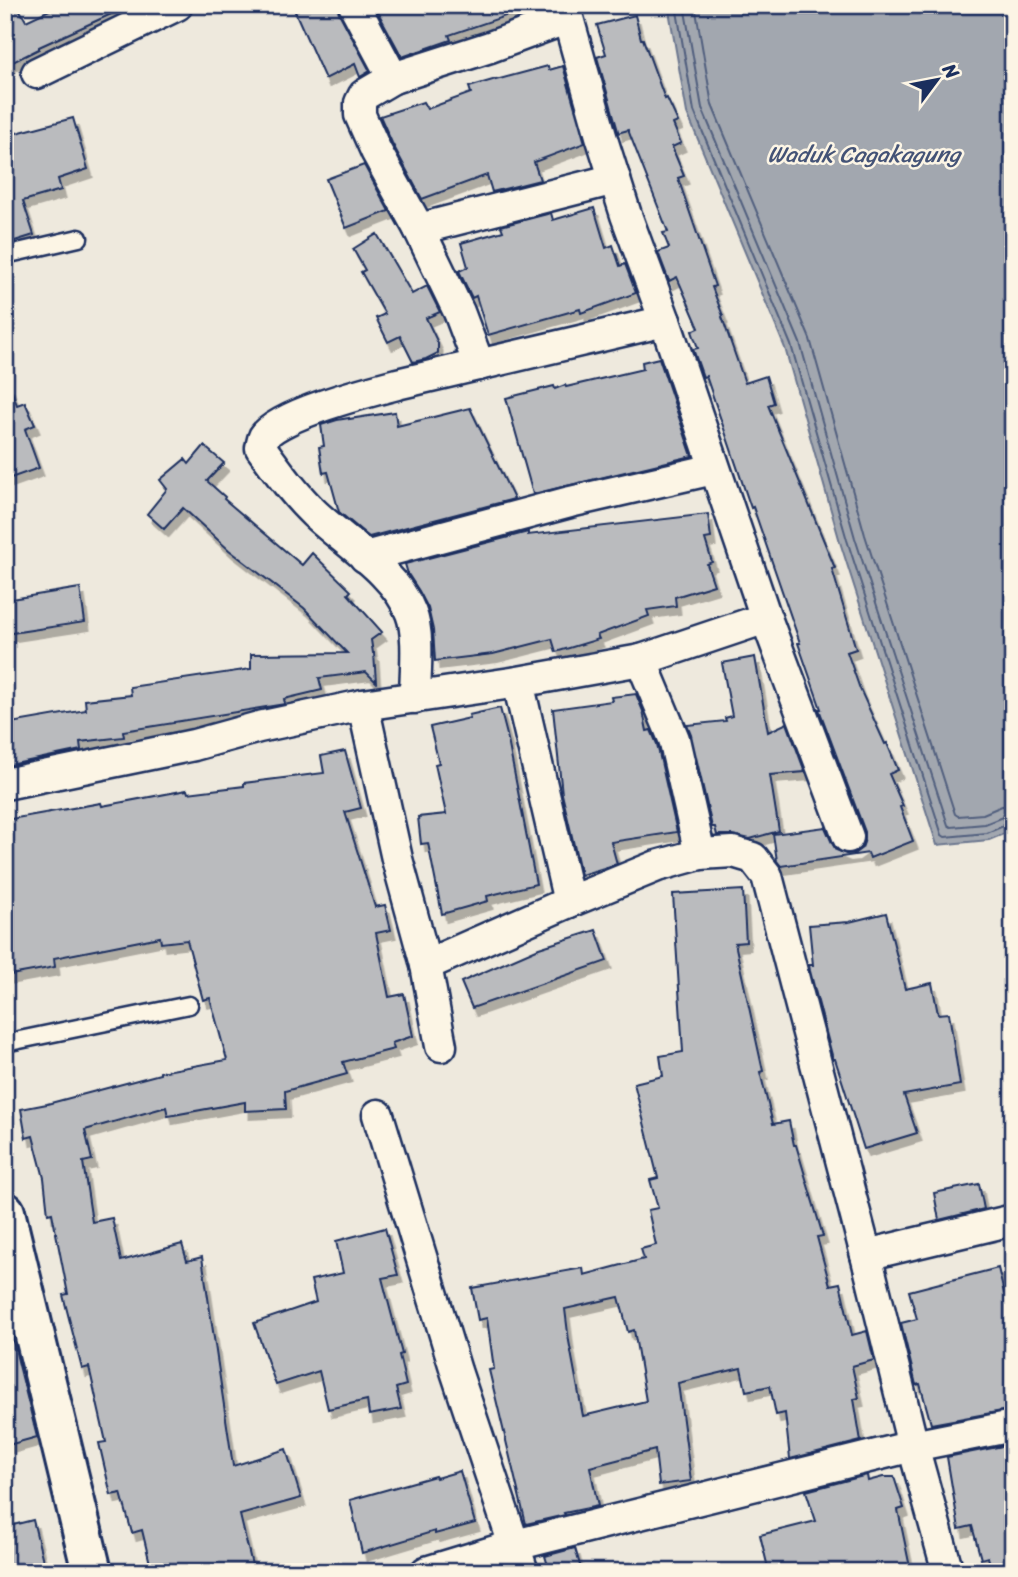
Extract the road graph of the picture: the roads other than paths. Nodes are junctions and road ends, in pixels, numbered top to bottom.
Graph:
1 (177, 5) edge
2 (354, 5) edge
3 (566, 12) edge
4 (37, 73) dead end
5 (393, 78) junction
6 (615, 179) junction
7 (419, 229) junction
8 (79, 238) dead end
9 (5, 255) edge
10 (665, 321) junction
11 (480, 365) junction
12 (714, 469) junction
13 (365, 556) junction
14 (766, 618) junction
15 (641, 660) junction
16 (518, 682) junction
17 (415, 698) junction
18 (363, 705) junction
19 (5, 784) edge
20 (848, 837) dead end
21 (700, 854) junction
22 (569, 902) junction
23 (426, 965) junction
24 (189, 1005) dead end
25 (5, 1043) edge
26 (441, 1046) dead end
27 (378, 1115) dead end
28 (5, 1212) edge
29 (1013, 1220) edge
30 (866, 1255) junction
31 (1013, 1426) edge
32 (913, 1446) junction
33 (519, 1558) edge
34 (92, 1572) edge
35 (426, 1572) edge
36 (947, 1572) edge

1 - 4 street
2 - 5 street
3 - 5 street
3 - 6 street
5 - 7 street
6 - 7 street
6 - 10 street
7 - 11 street
8 - 9 lane
10 - 11 street
10 - 12 street
11 - 13 street
12 - 13 street
12 - 14 street
13 - 17 street
14 - 15 street
14 - 20 street
15 - 16 street
15 - 21 street
16 - 17 street
16 - 22 street
17 - 18 street
18 - 19 street
18 - 23 street
21 - 22 street
21 - 30 street
22 - 23 street
23 - 26 street
24 - 25 lane
27 - 33 street
28 - 34 main road
29 - 30 street
30 - 32 street
31 - 32 street
32 - 33 street
32 - 36 street
33 - 35 street

